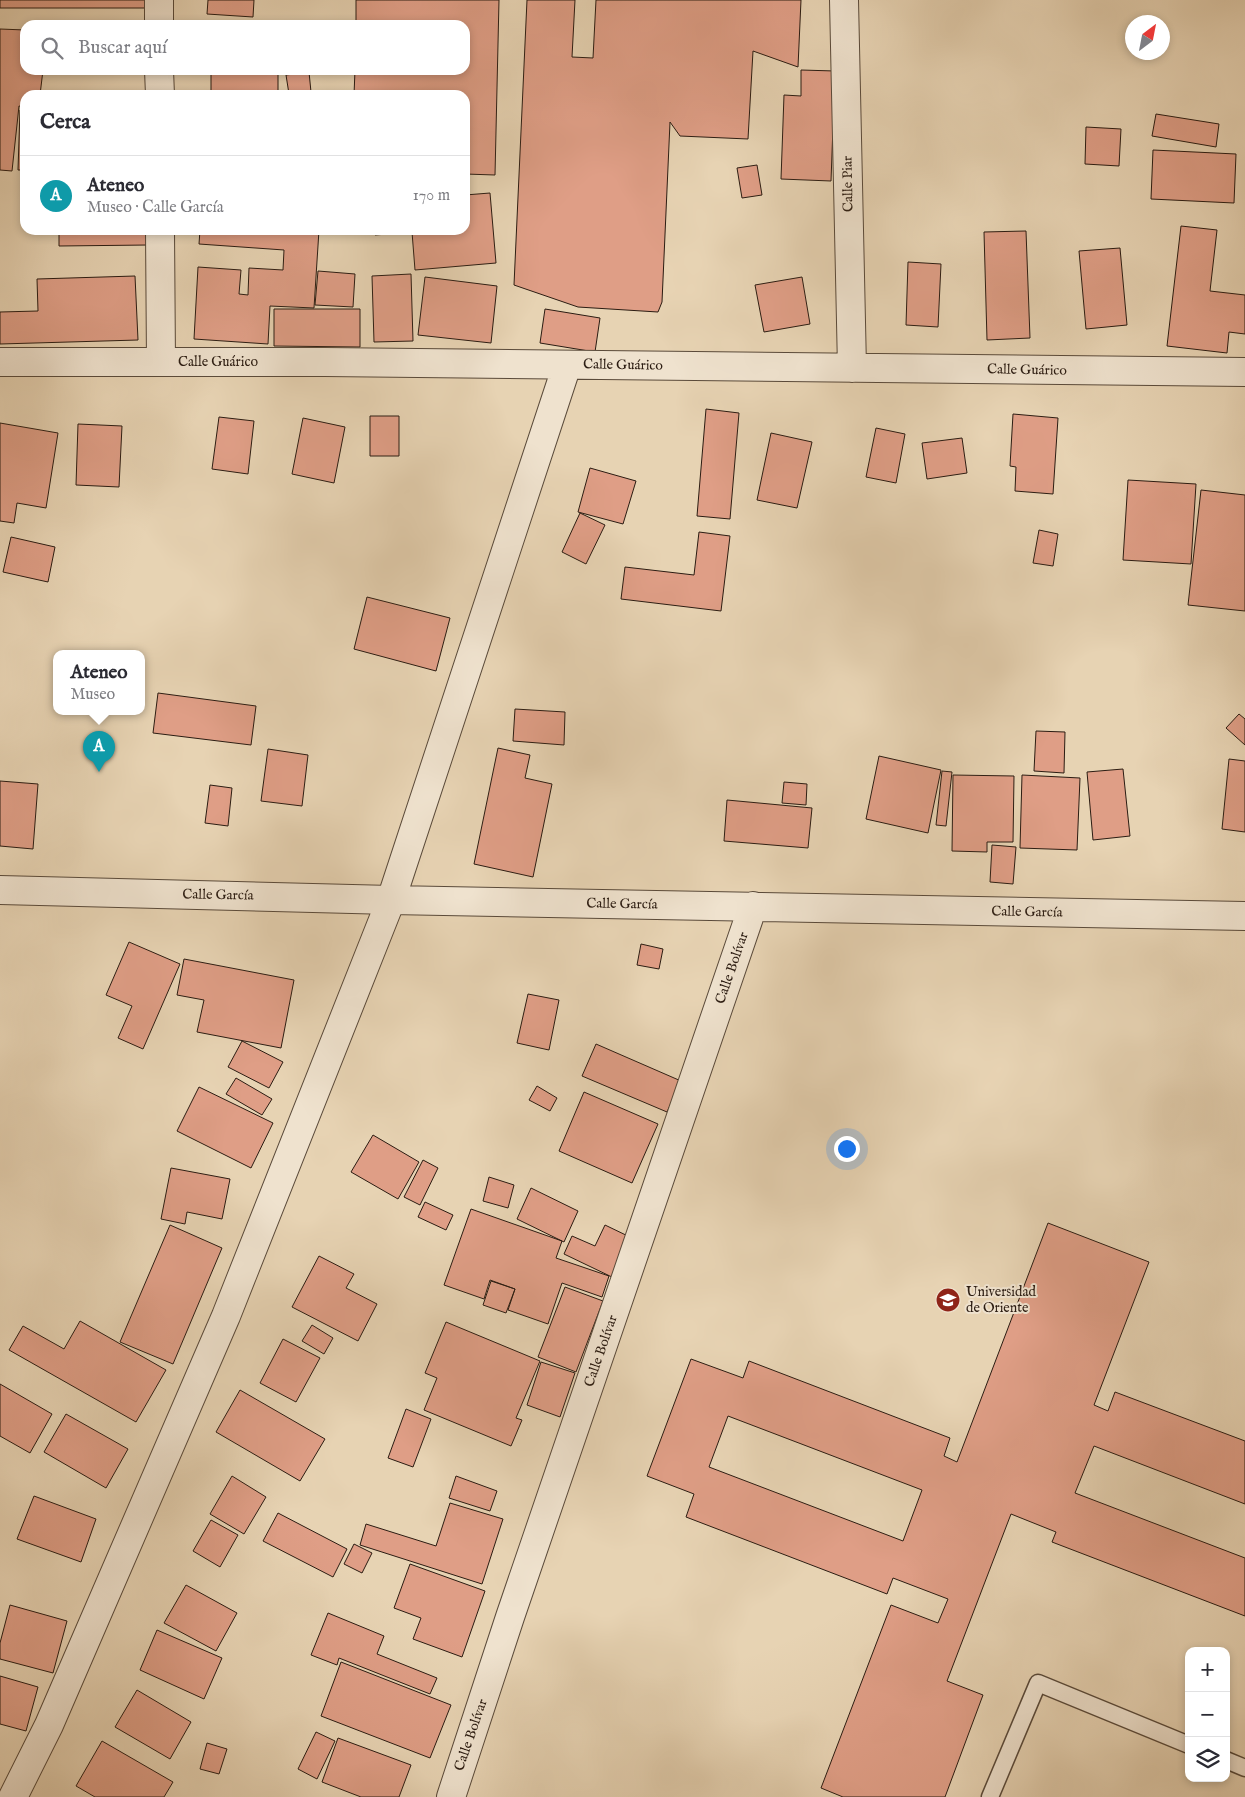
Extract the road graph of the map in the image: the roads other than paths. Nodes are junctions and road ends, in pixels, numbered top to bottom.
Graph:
1 (159, 0) edge
2 (844, 0) edge
3 (159, 20) edge
4 (159, 75) edge
5 (160, 90) edge
6 (160, 235) edge
7 (0, 362) edge
8 (161, 362) junction
9 (567, 364) junction
10 (852, 368) junction
11 (1245, 372) edge
12 (0, 890) edge
13 (391, 900) junction
14 (753, 906) junction
15 (1245, 916) edge
16 (1185, 1743) edge
17 (1230, 1762) edge
18 (1245, 1768) edge
19 (13, 1797) edge
20 (451, 1797) edge
21 (990, 1797) edge

1 - 3 street
2 - 10 street, Calle Piar
4 - 5 street
6 - 8 street
7 - 8 street, Calle Guárico
8 - 9 street, Calle Guárico
9 - 10 street, Calle Guárico
9 - 13 street
10 - 11 street, Calle Guárico
12 - 13 street, Calle García
13 - 14 street, Calle García
13 - 19 street
14 - 15 street, Calle García
14 - 20 street, Calle Bolívar
16 - 21 lane
17 - 18 lane

